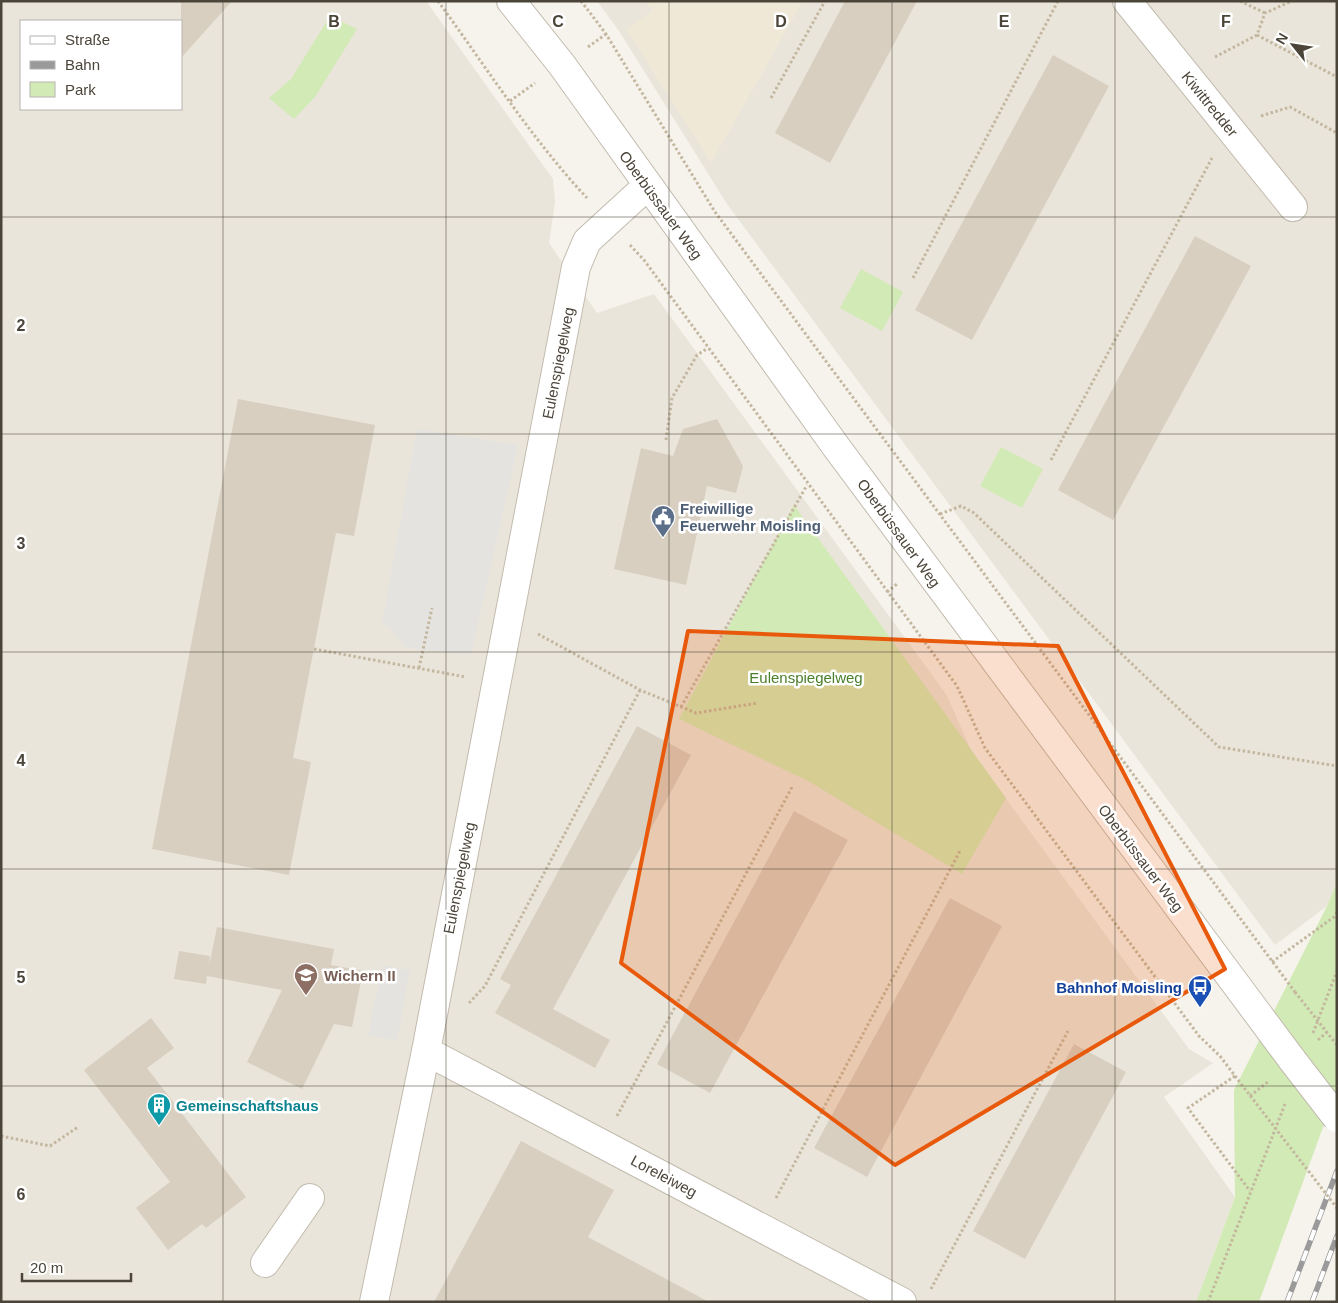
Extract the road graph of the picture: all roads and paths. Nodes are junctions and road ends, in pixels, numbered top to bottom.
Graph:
1 (438, 1) edge
2 (511, 1) edge
3 (581, 1) edge
4 (825, 1) edge
5 (1058, 1) edge
6 (1128, 1) edge
7 (1240, 1) edge
8 (1292, 1) edge
9 (1265, 13) junction
10 (1257, 35) junction
11 (1185, 73) junction
12 (1337, 77) edge
13 (771, 98) dead end
14 (1229, 128) junction
15 (1337, 134) edge
16 (647, 186) junction
17 (1293, 206) dead end
18 (608, 221) junction
19 (913, 278) dead end
20 (708, 348) junction
21 (666, 440) dead end
22 (1051, 460) dead end
23 (807, 485) junction
24 (940, 514) junction
25 (432, 608) dead end
26 (509, 618) junction
27 (314, 649) dead end
28 (419, 668) junction
29 (497, 683) junction
30 (640, 690) junction
31 (758, 703) dead end
32 (681, 707) junction
33 (1337, 766) edge
34 (792, 788) dead end
35 (961, 849) dead end
36 (1337, 912) edge
37 (1272, 962) junction
38 (1337, 971) edge
39 (1325, 1004) dead end
40 (465, 1008) dead end
41 (1068, 1031) dead end
42 (1337, 1045) edge
43 (426, 1051) junction
44 (1235, 1076) junction
45 (1337, 1118) edge
46 (78, 1127) dead end
47 (1, 1136) edge
48 (602, 1144) junction
49 (1264, 1154) dead end
50 (1250, 1191) junction
51 (310, 1198) dead end
52 (1337, 1208) edge
53 (761, 1227) junction
54 (265, 1263) dead end
55 (929, 1293) dead end
56 (374, 1302) edge
57 (902, 1302) edge
58 (1208, 1302) edge

1 - 18 path
2 - 16 street, Oberbüssauer Weg
3 - 24 path
4 - 13 path
5 - 19 path
6 - 11 street, Kiwittredder
7 - 9 path
8 - 9 path
9 - 10 path
10 - 11 path
10 - 12 path
11 - 14 street, Kiwittredder
14 - 15 path
14 - 17 street, Kiwittredder
14 - 22 path
16 - 18 street, Eulenspiegelweg
16 - 45 street, Oberbüssauer Weg, bridge
18 - 20 path
18 - 26 street, Eulenspiegelweg
20 - 21 path
20 - 23 path
23 - 32 path
23 - 44 path
24 - 33 path
24 - 37 path
25 - 28 path
26 - 29 street, Eulenspiegelweg
26 - 30 path
27 - 28 path
28 - 29 path
29 - 43 street, Eulenspiegelweg
30 - 32 path
30 - 40 path
31 - 32 path
34 - 48 path
35 - 53 path
36 - 37 path
37 - 42 path, bridge
38 - 39 path
41 - 55 path
43 - 48 street, Loreleiweg
43 - 56 street, Eulenspiegelweg
44 - 50 path
44 - 52 path, bridge
46 - 47 path
48 - 53 street, Loreleiweg
49 - 50 path
50 - 58 path
51 - 54 street
53 - 57 street, Loreleiweg

